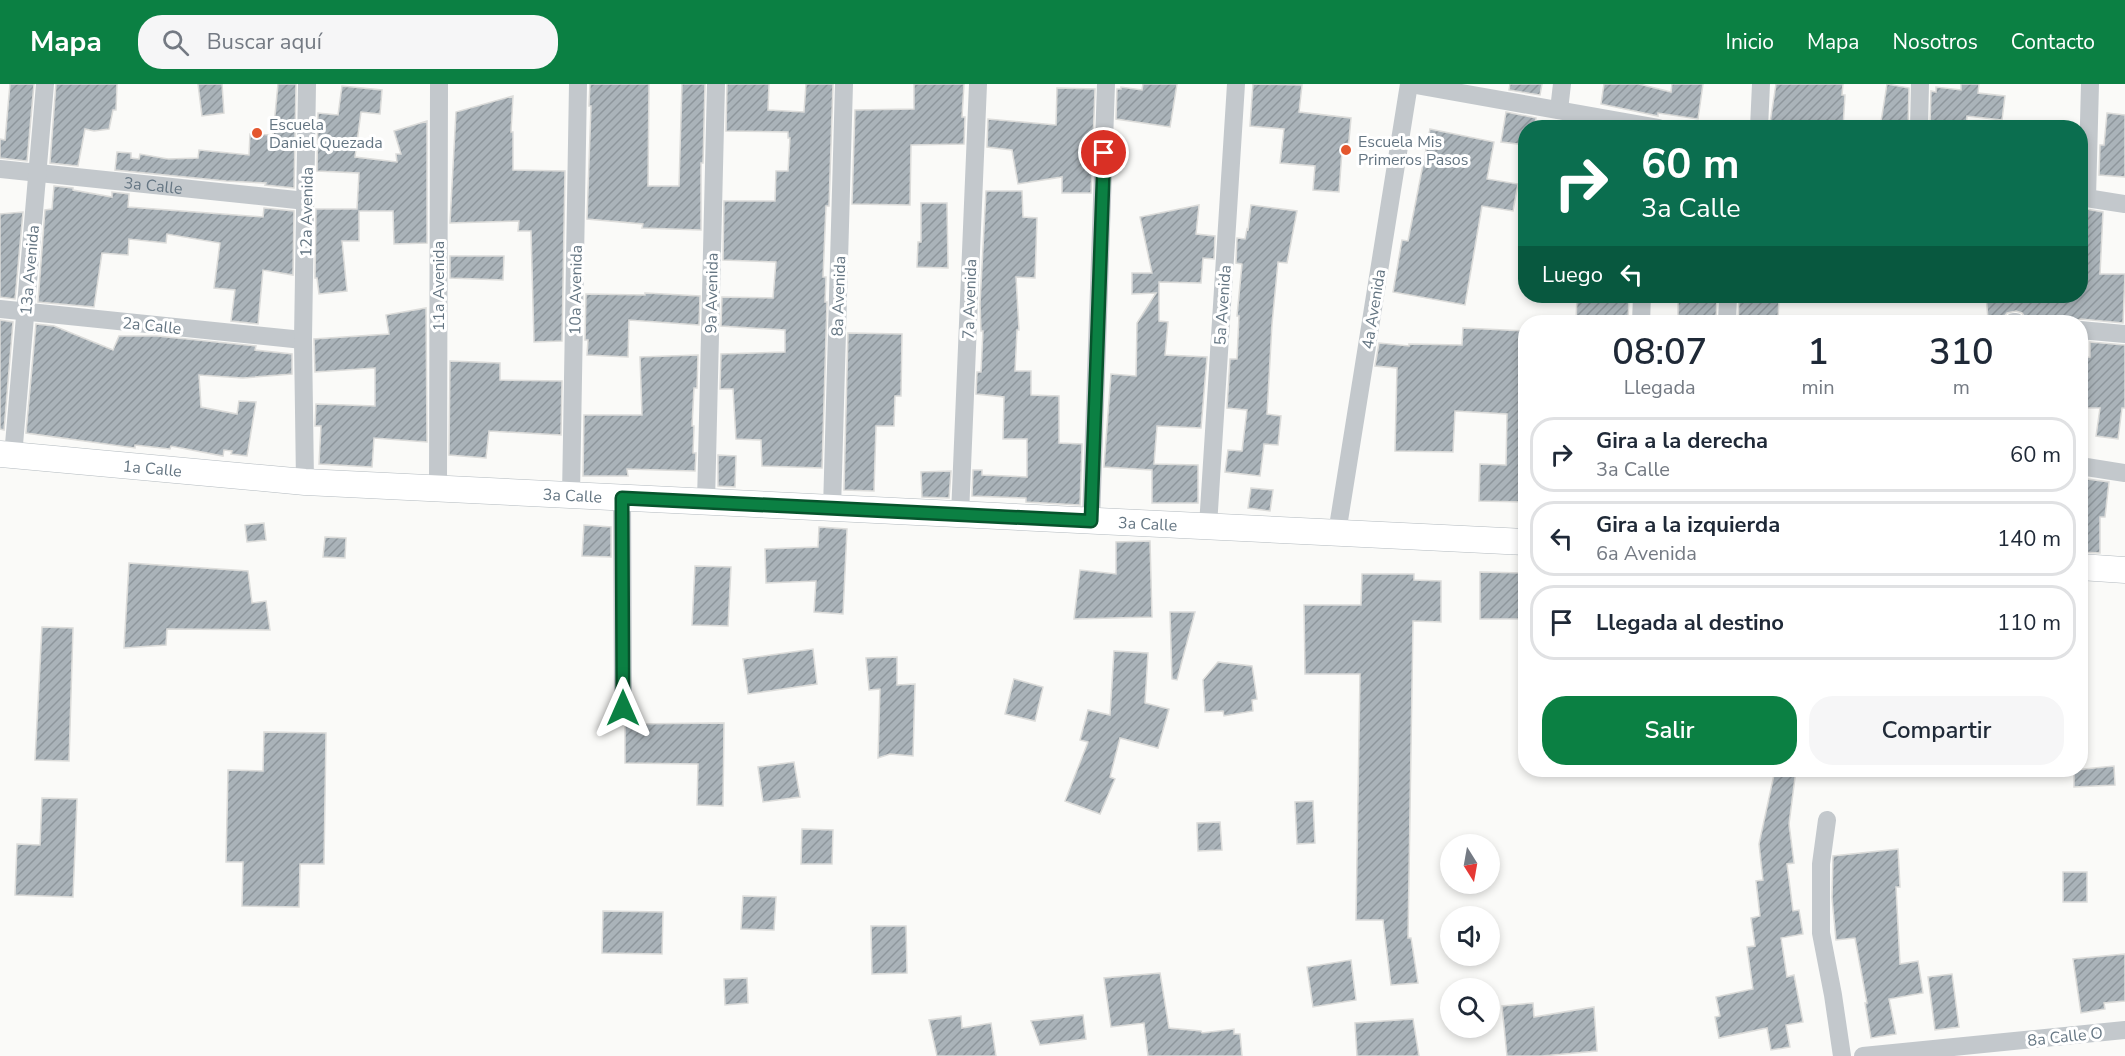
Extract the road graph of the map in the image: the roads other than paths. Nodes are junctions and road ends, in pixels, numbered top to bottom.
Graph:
1 (45, 84) edge
2 (307, 84) edge
3 (439, 84) edge
4 (578, 84) edge
5 (716, 84) edge
6 (844, 84) edge
7 (978, 84) edge
8 (1106, 84) edge
9 (1236, 84) edge
10 (1409, 84) edge
11 (1562, 84) edge
12 (1761, 84) edge
13 (1920, 84) edge
14 (2090, 84) edge
15 (1429, 86) edge
16 (1559, 110) junction
17 (1615, 120) edge
18 (1759, 120) edge
19 (1919, 120) edge
20 (2088, 122) edge
21 (0, 169) edge
22 (37, 173) junction
23 (2088, 199) edge
24 (306, 201) junction
25 (2125, 204) edge
26 (0, 309) edge
27 (25, 312) junction
28 (2088, 331) edge
29 (2125, 334) edge
30 (303, 340) junction
31 (7, 455) edge
32 (2088, 467) edge
33 (2125, 473) edge
34 (304, 482) junction
35 (438, 488) junction
36 (571, 496) junction
37 (622, 498) junction
38 (706, 502) junction
39 (832, 509) junction
40 (960, 514) junction
41 (1091, 521) junction
42 (1208, 526) junction
43 (1337, 533) junction
44 (1518, 542) edge
45 (2088, 568) edge
46 (2125, 570) edge
47 (623, 708) dead end
48 (1827, 820) dead end
49 (2125, 1030) edge
50 (2040, 1047) edge
51 (1842, 1056) edge
52 (1863, 1056) edge

1 - 22 street, 13a Avenida
2 - 24 street, 12a Avenida
3 - 35 street, 11a Avenida
4 - 36 street, 10a Avenida
5 - 38 street, 9a Avenida
6 - 39 street, 8a Avenida
7 - 40 street, 7a Avenida
8 - 41 street
9 - 42 street, 5a Avenida
10 - 15 street
10 - 43 street, 4a Avenida
11 - 16 street
12 - 18 street
13 - 19 street
14 - 20 street
15 - 16 street
16 - 17 street
21 - 22 street, 3a Calle
22 - 24 street, 3a Calle
22 - 27 street, 13a Avenida
23 - 25 street
24 - 30 street, 12a Avenida
26 - 27 street, 2a Calle
27 - 30 street, 2a Calle
27 - 31 street, 13a Avenida
28 - 29 street
30 - 34 street, 12a Avenida
31 - 34 street, 1a Calle
32 - 33 street
34 - 35 street, 3a Calle
35 - 36 street, 3a Calle
36 - 37 street, 3a Calle
37 - 38 street, 3a Calle
37 - 47 street
38 - 39 street, 3a Calle
39 - 40 street, 3a Calle
40 - 41 street, 3a Calle
41 - 42 street, 3a Calle
42 - 43 street, 3a Calle
43 - 44 street, 3a Calle
45 - 46 street
48 - 51 street
49 - 50 street, 8a Calle O
50 - 52 street, 8a Calle O

